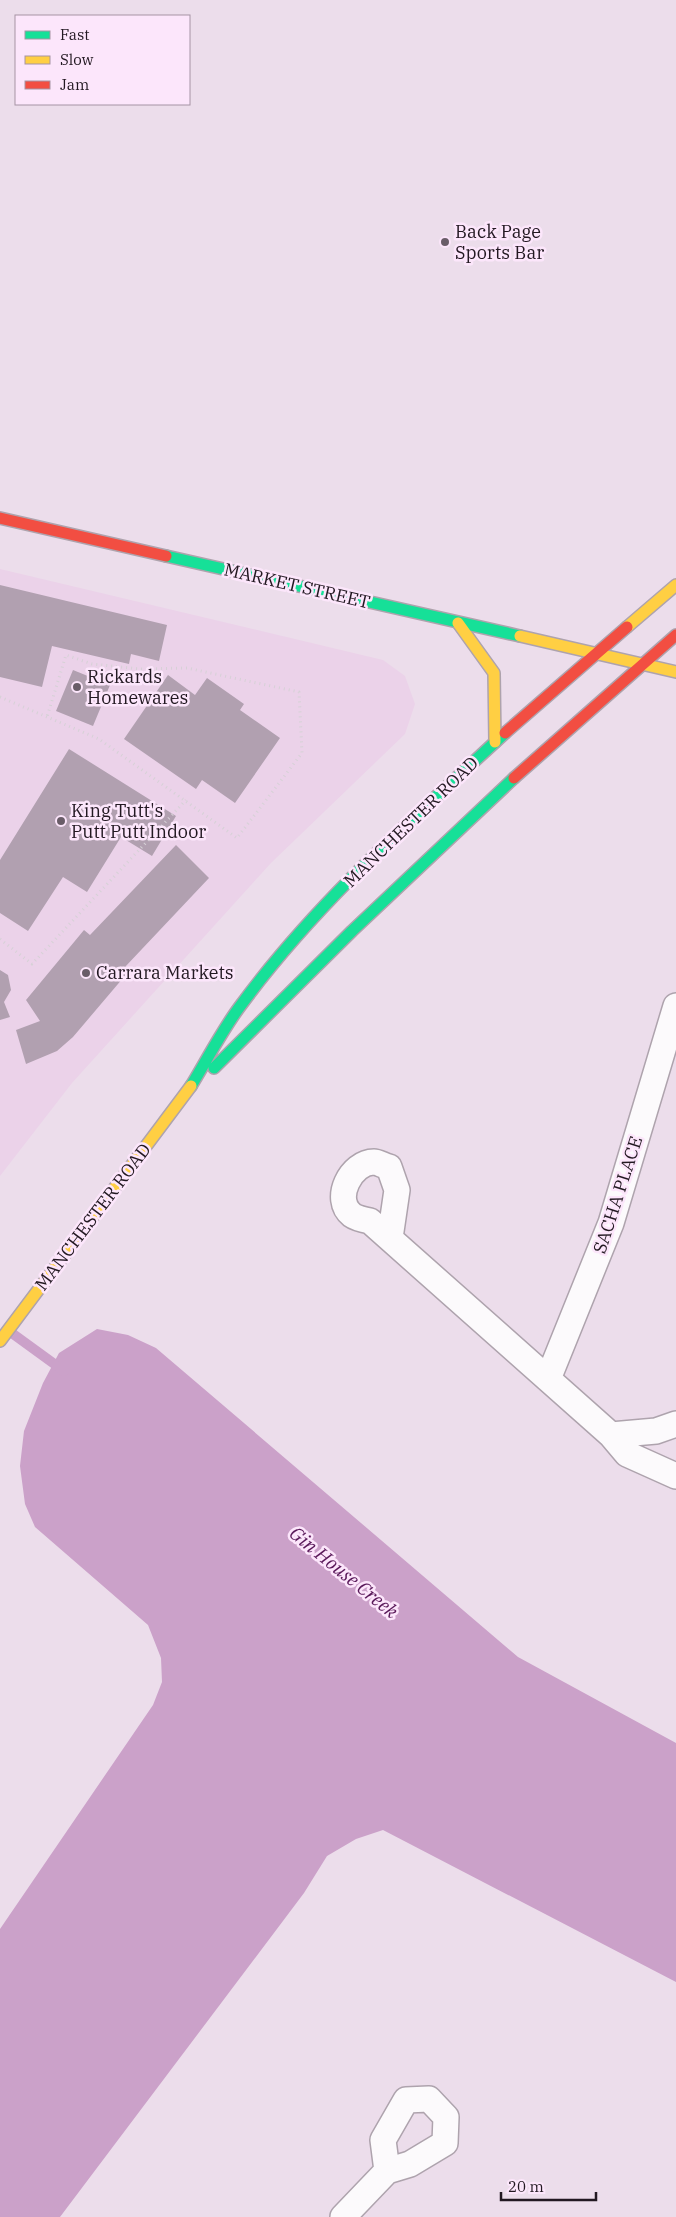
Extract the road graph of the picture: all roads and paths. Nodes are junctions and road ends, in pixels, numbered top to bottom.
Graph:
1 (0, 518) edge
2 (676, 585) edge
3 (458, 624) junction
4 (676, 635) edge
5 (595, 654) junction
6 (642, 664) junction
7 (676, 672) edge
8 (0, 697) edge
9 (47, 717) junction
10 (495, 742) junction
11 (186, 800) junction
12 (0, 939) edge
13 (676, 1006) edge
14 (186, 1095) junction
15 (390, 1238) junction
16 (0, 1341) edge
17 (548, 1379) junction
18 (676, 1424) edge
19 (612, 1435) junction
20 (676, 1476) edge
21 (387, 2171) dead end
22 (343, 2217) edge

1 - 3 street, MARKET STREET
2 - 5 street, MANCHESTER ROAD
3 - 5 street, MARKET STREET
3 - 10 street
4 - 6 street, MANCHESTER ROAD
5 - 6 street, MARKET STREET
5 - 10 street, MANCHESTER ROAD
6 - 7 street, MARKET STREET
6 - 14 street, MANCHESTER ROAD
8 - 9 path
9 - 11 path
9 - 11 path
10 - 14 street, MANCHESTER ROAD
11 - 12 path
13 - 17 street, SACHA PLACE
14 - 16 street, MANCHESTER ROAD
15 - 15 street
15 - 17 street
17 - 19 street
18 - 19 street
19 - 20 street
21 - 22 street

